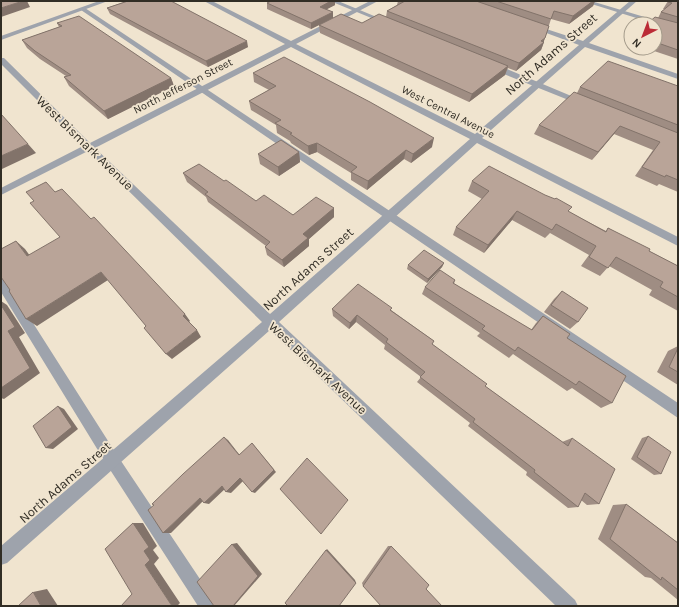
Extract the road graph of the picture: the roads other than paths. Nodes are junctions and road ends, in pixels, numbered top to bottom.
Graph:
1 (105, 1) edge
2 (207, 1) edge
3 (333, 1) edge
4 (375, 1) edge
5 (585, 1) edge
6 (634, 1) edge
7 (83, 9) junction
8 (356, 10) junction
9 (621, 12) junction
10 (525, 24) edge
11 (392, 25) edge
12 (678, 29) edge
13 (1, 38) edge
14 (290, 44) junction
15 (584, 44) junction
16 (1, 60) edge
17 (486, 63) edge
18 (678, 77) edge
19 (537, 84) junction
20 (202, 89) junction
21 (593, 107) edge
22 (475, 138) junction
23 (88, 147) junction
24 (1, 192) edge
25 (388, 216) junction
26 (678, 242) edge
27 (1, 282) edge
28 (270, 322) junction
29 (678, 411) edge
30 (112, 460) junction
31 (1, 557) edge
32 (208, 606) edge
33 (569, 606) edge

1 - 7 street
2 - 14 street, West Central Avenue
3 - 8 street
4 - 8 street, North Jefferson Street
5 - 9 street
6 - 9 street, North Adams Street
7 - 13 street
7 - 20 street
8 - 11 street
8 - 14 street, North Jefferson Street
9 - 12 street
9 - 15 street, North Adams Street
10 - 15 street
14 - 20 street, North Jefferson Street
14 - 22 street, West Central Avenue
15 - 18 street
15 - 19 street, North Adams Street
16 - 23 street, West Bismark Avenue
17 - 19 street
19 - 21 street
19 - 22 street, North Adams Street
20 - 23 street, North Jefferson Street
20 - 25 street
22 - 25 street, North Adams Street
22 - 26 street, West Central Avenue
23 - 24 street, North Jefferson Street
23 - 28 street, West Bismark Avenue
25 - 28 street, North Adams Street
25 - 29 street
27 - 30 street
28 - 30 street, North Adams Street
28 - 33 street, West Bismark Avenue
30 - 31 street, North Adams Street
30 - 32 street

